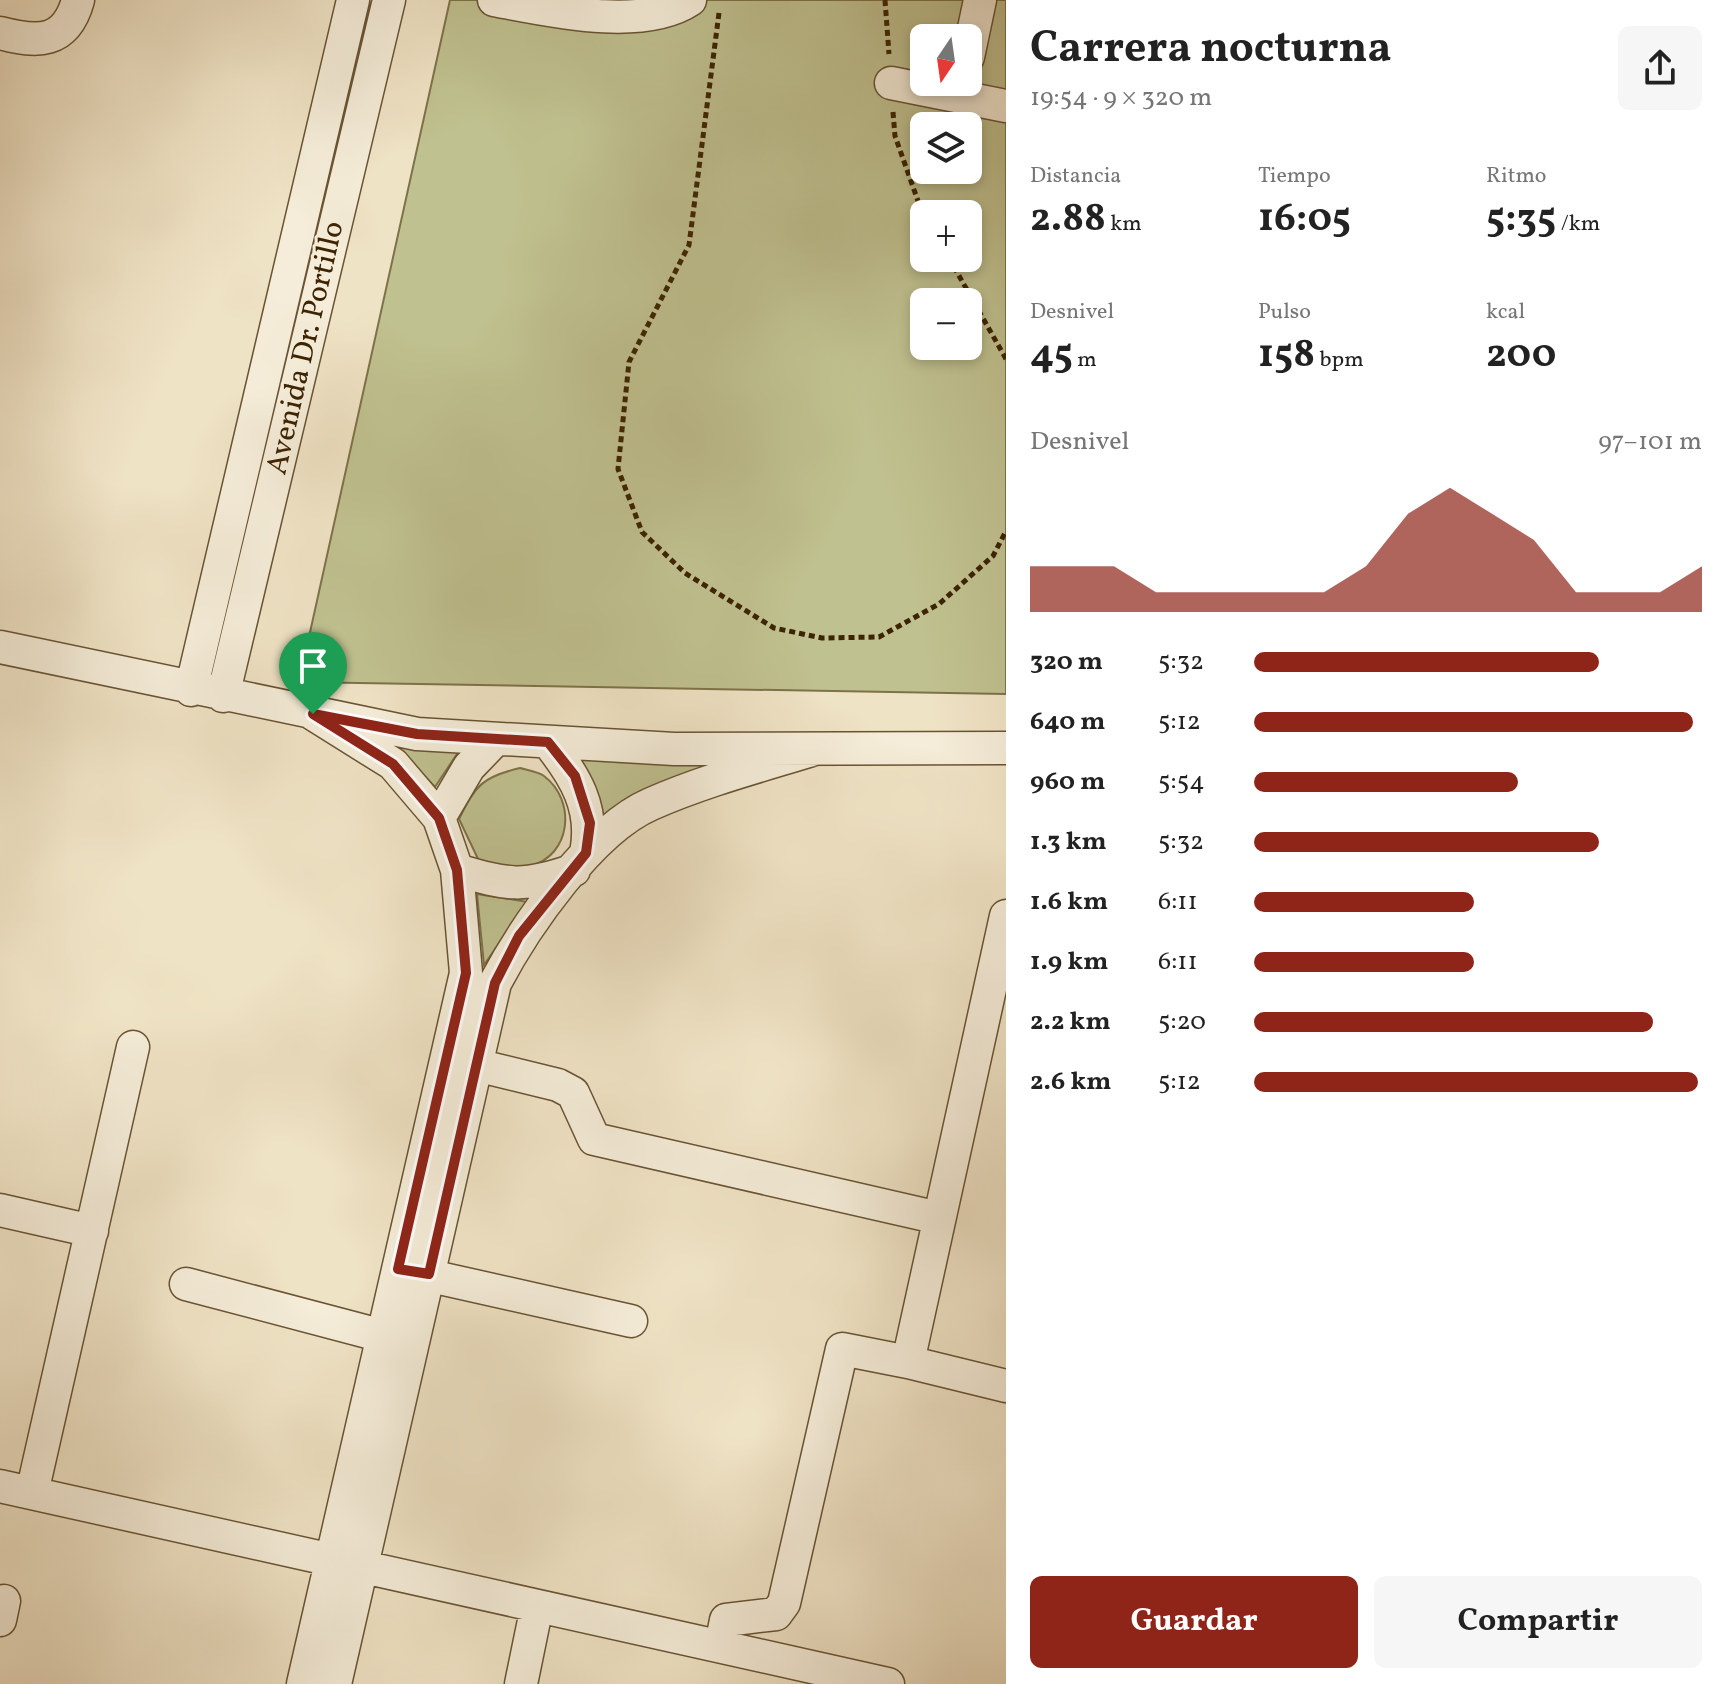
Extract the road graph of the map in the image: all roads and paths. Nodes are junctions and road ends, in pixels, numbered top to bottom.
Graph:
1 (78, 0) edge
2 (353, 0) edge
3 (389, 0) edge
4 (494, 0) edge
5 (690, 0) edge
6 (721, 0) edge
7 (980, 0) edge
8 (975, 24) edge
9 (0, 33) edge
10 (891, 83) dead end
11 (910, 85) edge
12 (980, 96) edge
13 (1006, 106) edge
14 (957, 272) edge
15 (1006, 359) edge
16 (1006, 531) edge
17 (0, 647) edge
18 (191, 690) junction
19 (223, 696) junction
20 (313, 714) junction
21 (496, 739) junction
22 (548, 742) junction
23 (1006, 748) edge
24 (815, 749) junction
25 (439, 818) junction
26 (580, 862) junction
27 (457, 870) junction
28 (1006, 916) edge
29 (133, 1047) dead end
30 (476, 1065) junction
31 (0, 1210) edge
32 (939, 1218) junction
33 (92, 1231) junction
34 (414, 1272) junction
35 (186, 1284) dead end
36 (631, 1321) dead end
37 (383, 1336) junction
38 (908, 1362) junction
39 (1006, 1386) edge
40 (0, 1486) edge
41 (32, 1493) junction
42 (346, 1564) junction
43 (537, 1606) junction
44 (721, 1646) junction
45 (303, 1684) edge
46 (335, 1684) edge
47 (521, 1684) edge
48 (888, 1684) edge

1 - 9 street
2 - 18 street, Avenida Dr. Portillo
3 - 19 street, Avenida Dr. Portillo
4 - 5 street
6 - 16 path
7 - 8 street
10 - 11 street
12 - 13 street
14 - 15 path
17 - 18 street
18 - 19 street
19 - 20 street
20 - 21 street
20 - 25 street
21 - 22 street
21 - 25 street
22 - 24 street
22 - 26 street
23 - 24 street
24 - 26 street
25 - 27 street
26 - 27 street
26 - 30 street
27 - 34 street
28 - 32 street
29 - 33 street
30 - 32 street
30 - 34 street
31 - 33 street
32 - 38 street
33 - 41 street
34 - 36 street
34 - 37 street
34 - 42 street
35 - 37 street
37 - 42 street
38 - 39 street
38 - 44 street
40 - 41 street
41 - 42 street
42 - 43 street
42 - 45 street
42 - 46 street
43 - 44 street
43 - 47 street
44 - 48 street

